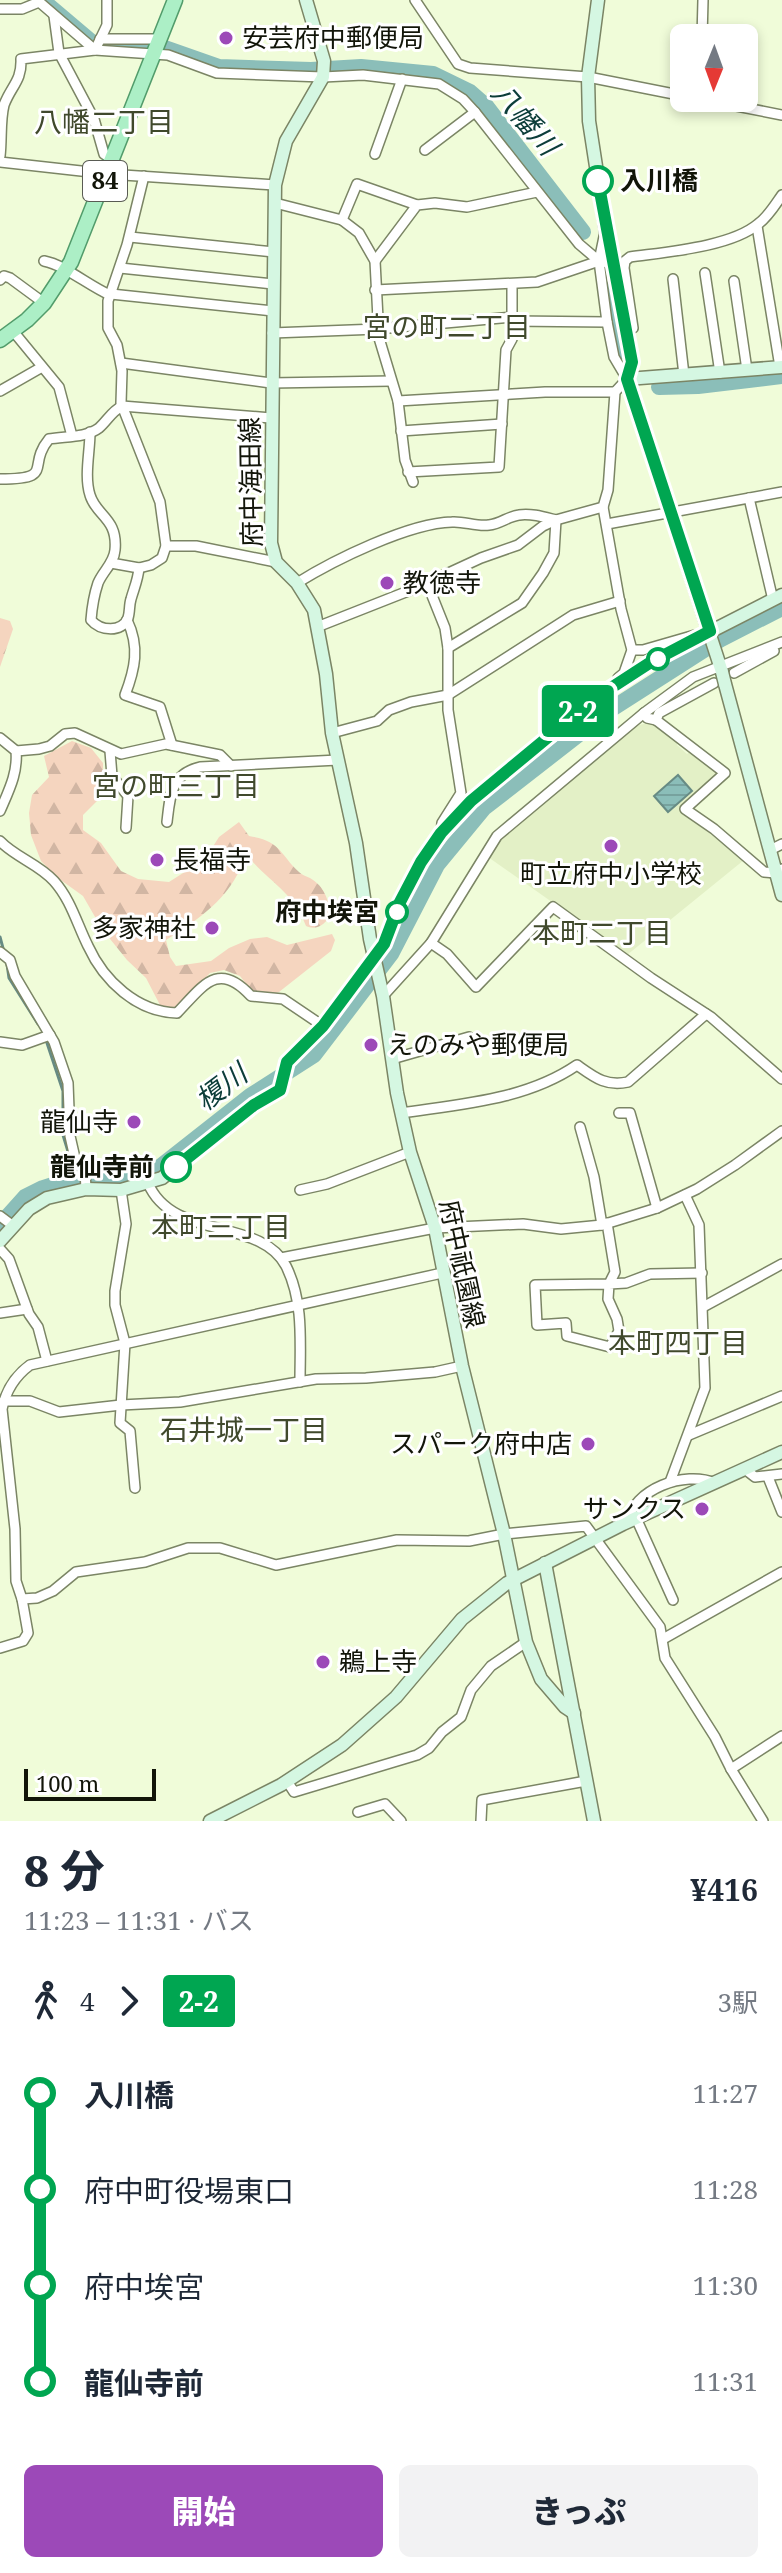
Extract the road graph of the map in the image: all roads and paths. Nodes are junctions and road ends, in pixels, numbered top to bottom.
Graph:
1 (107, 0) edge
2 (175, 0) edge
3 (306, 0) edge
4 (415, 0) edge
5 (598, 0) edge
6 (703, 0) edge
7 (38, 1) edge
8 (0, 9) edge
9 (54, 16) junction
10 (702, 24) edge
11 (100, 39) junction
12 (157, 46) junction
13 (95, 50) junction
14 (59, 53) junction
15 (323, 77) junction
16 (588, 77) junction
17 (402, 79) junction
18 (670, 93) edge
19 (758, 110) edge
20 (475, 112) junction
21 (782, 115) edge
22 (425, 150) dead end
23 (375, 154) dead end
24 (0, 156) edge
25 (0, 162) edge
26 (110, 167) junction
27 (144, 176) junction
28 (275, 185) junction
29 (537, 192) junction
30 (782, 195) edge
31 (275, 203) junction
32 (417, 205) junction
33 (342, 220) junction
34 (757, 226) junction
35 (606, 231) junction
36 (130, 237) junction
37 (274, 252) junction
38 (44, 261) dead end
39 (375, 261) junction
40 (599, 261) junction
41 (615, 265) junction
42 (120, 268) junction
43 (67, 270) junction
44 (705, 273) dead end
45 (673, 279) dead end
46 (0, 280) edge
47 (734, 281) dead end
48 (273, 284) junction
49 (512, 284) junction
50 (375, 290) junction
51 (110, 295) junction
52 (44, 303) junction
53 (273, 311) junction
54 (512, 319) junction
55 (607, 322) junction
56 (378, 329) junction
57 (13, 331) junction
58 (626, 331) junction
59 (272, 333) junction
60 (0, 340) edge
61 (121, 363) junction
62 (42, 367) junction
63 (781, 367) edge
64 (747, 370) junction
65 (720, 373) junction
66 (684, 375) junction
67 (627, 379) junction
68 (391, 381) junction
69 (271, 383) junction
70 (0, 391) edge
71 (615, 392) junction
72 (503, 394) junction
73 (398, 401) junction
74 (122, 406) junction
75 (271, 418) junction
76 (502, 424) junction
77 (401, 431) junction
78 (90, 432) junction
79 (72, 436) junction
80 (408, 472) junction
81 (0, 479) edge
82 (413, 482) dead end
83 (782, 492) edge
84 (749, 498) junction
85 (603, 507) junction
86 (670, 511) junction
87 (556, 520) junction
88 (607, 524) junction
89 (166, 546) junction
90 (276, 562) junction
91 (111, 563) junction
92 (139, 568) junction
93 (297, 583) junction
94 (427, 583) junction
95 (777, 598) edge
96 (620, 601) junction
97 (127, 620) junction
98 (317, 627) junction
99 (711, 635) junction
100 (782, 645) edge
101 (448, 648) junction
102 (632, 650) junction
103 (723, 673) junction
104 (448, 695) junction
105 (594, 699) junction
106 (644, 713) junction
107 (656, 720) junction
108 (332, 733) junction
109 (0, 738) edge
110 (172, 745) junction
111 (16, 751) junction
112 (110, 751) junction
113 (338, 760) junction
114 (231, 766) junction
115 (1, 804) edge
116 (167, 822) dead end
117 (126, 828) dead end
118 (441, 833) junction
119 (0, 841) edge
120 (776, 847) edge
121 (779, 871) edge
122 (782, 895) edge
123 (431, 943) junction
124 (0, 952) edge
125 (375, 962) junction
126 (383, 996) junction
127 (706, 1014) junction
128 (323, 1026) junction
129 (50, 1035) junction
130 (469, 1037) dead end
131 (0, 1042) edge
132 (392, 1059) junction
133 (782, 1079) edge
134 (401, 1113) junction
135 (619, 1113) dead end
136 (580, 1127) dead end
137 (782, 1131) edge
138 (410, 1152) junction
139 (148, 1183) junction
140 (86, 1189) junction
141 (121, 1190) junction
142 (300, 1190) dead end
143 (685, 1195) junction
144 (657, 1208) junction
145 (0, 1216) edge
146 (605, 1224) junction
147 (12, 1225) junction
148 (435, 1228) junction
149 (0, 1241) edge
150 (0, 1249) edge
151 (281, 1258) junction
152 (782, 1264) edge
153 (442, 1273) junction
154 (702, 1273) junction
155 (609, 1284) junction
156 (298, 1303) junction
157 (703, 1307) junction
158 (27, 1309) junction
159 (0, 1313) edge
160 (125, 1343) junction
161 (47, 1361) junction
162 (462, 1366) junction
163 (300, 1382) junction
164 (782, 1396) edge
165 (4, 1401) junction
166 (121, 1405) junction
167 (1, 1418) edge
168 (689, 1435) junction
169 (782, 1452) edge
170 (746, 1470) junction
171 (782, 1474) edge
172 (768, 1477) junction
173 (670, 1482) junction
174 (716, 1483) junction
175 (135, 1488) dead end
176 (782, 1512) edge
177 (631, 1520) junction
178 (504, 1534) junction
179 (596, 1538) junction
180 (545, 1563) junction
181 (782, 1572) edge
182 (515, 1579) junction
183 (22, 1599) junction
184 (673, 1600) dead end
185 (663, 1639) junction
186 (526, 1642) junction
187 (0, 1648) edge
188 (574, 1713) junction
189 (782, 1736) edge
190 (731, 1769) junction
191 (287, 1781) junction
192 (586, 1781) junction
193 (358, 1812) dead end
194 (210, 1821) edge
195 (401, 1821) edge
196 (481, 1821) edge
197 (594, 1821) edge
198 (763, 1821) edge

1 - 11 street
2 - 12 main road, 84
3 - 15 main road
4 - 16 street
5 - 16 main road
6 - 10 street
7 - 8 street
7 - 9 street
9 - 13 street
9 - 14 street
11 - 12 street
11 - 13 street
12 - 13 street
12 - 15 street
12 - 26 main road, 84
13 - 14 street
14 - 24 street
14 - 26 street
15 - 17 street
15 - 28 main road, 府中海田線
16 - 18 street
16 - 35 main road
17 - 20 street
17 - 23 street
19 - 21 street
20 - 22 street
20 - 29 street
25 - 26 street
26 - 27 street
26 - 43 main road, 84
27 - 28 street
27 - 36 street
28 - 31 main road, 府中海田線
29 - 32 street
29 - 40 street
30 - 34 street
31 - 33 street
31 - 37 main road, 府中海田線
32 - 33 street
32 - 39 street
33 - 39 street
34 - 58 street
34 - 63 street
35 - 40 street
35 - 41 street
36 - 37 street
36 - 42 street
37 - 48 main road, 府中海田線
38 - 43 street
39 - 50 street
40 - 41 street
40 - 49 street
40 - 55 street
41 - 58 street
42 - 48 street
42 - 51 street
43 - 51 street
43 - 52 main road, 84
44 - 65 street
45 - 66 street
46 - 52 street
47 - 64 street
48 - 53 main road, 府中海田線
49 - 50 street
49 - 54 street
50 - 56 street
51 - 53 street
51 - 61 street
52 - 57 main road, 84
53 - 59 main road, 府中海田線
54 - 55 street
54 - 56 street
54 - 72 street
55 - 67 street
56 - 59 street
56 - 68 street
57 - 60 main road, 84
57 - 62 street
58 - 67 street
59 - 69 main road, 府中海田線
61 - 69 street
61 - 74 street
62 - 70 street
62 - 79 street
63 - 64 main road
64 - 65 main road
65 - 66 main road
66 - 67 main road
67 - 71 street
67 - 86 main road
68 - 69 street
68 - 73 street
69 - 75 main road, 府中海田線
71 - 72 street
71 - 85 street
72 - 73 street
72 - 76 street
73 - 77 street
74 - 75 street
74 - 78 street
74 - 89 street
75 - 90 main road, 府中海田線
76 - 77 street
76 - 80 street
77 - 80 street
78 - 79 street
78 - 91 street
79 - 81 street
80 - 82 street
83 - 84 street
84 - 86 street
84 - 95 street
85 - 87 street
85 - 88 street
86 - 88 street
86 - 99 main road
87 - 93 street
87 - 94 street
87 - 101 street
88 - 96 street
89 - 90 street
89 - 92 street
90 - 93 main road, 府中海田線
91 - 92 street
91 - 97 street
92 - 97 street
93 - 98 main road, 府中海田線
94 - 98 street
94 - 101 street
95 - 99 main road
96 - 102 street
96 - 104 street
97 - 110 street
98 - 108 main road, 府中海田線
99 - 102 street
99 - 103 main road
99 - 105 main road
100 - 103 street
100 - 103 street
101 - 104 street
102 - 105 street
103 - 106 street
103 - 107 street
103 - 120 main road
104 - 108 street
104 - 118 street
105 - 118 main road
106 - 107 street
106 - 123 street
107 - 121 street
108 - 113 main road, 府中海田線
109 - 111 street
110 - 112 street
110 - 114 street
111 - 112 street
111 - 115 street
112 - 117 street
113 - 114 street
113 - 125 main road, 府中海田線
114 - 116 street
118 - 125 main road
119 - 128 street
120 - 121 main road
121 - 122 main road
123 - 126 street
123 - 127 street
124 - 129 street
125 - 126 main road, 府中祇園線
125 - 128 main road
126 - 132 main road, 府中祇園線
127 - 133 street
127 - 134 street
128 - 139 main road
129 - 131 street
129 - 140 street
130 - 132 street
132 - 134 main road, 府中祇園線
134 - 138 main road, 府中祇園線
135 - 144 street
136 - 146 street
137 - 143 street
138 - 142 street
138 - 148 main road, 府中祇園線
139 - 141 main road
139 - 151 street
140 - 141 main road
140 - 147 main road
141 - 160 street
143 - 144 street
143 - 154 street
144 - 146 street
145 - 147 street
146 - 148 street
146 - 155 street
147 - 149 main road
148 - 151 street
148 - 153 main road, 府中祇園線
150 - 158 street
151 - 156 street
152 - 157 street
153 - 156 street
153 - 162 main road, 府中祇園線
154 - 155 street
154 - 157 street
155 - 155 street
156 - 160 street
156 - 163 street
157 - 168 street
158 - 159 street
158 - 161 street
160 - 161 street
160 - 166 street
161 - 165 street
162 - 163 street
162 - 178 main road, 府中祇園線
163 - 166 street
164 - 168 street
165 - 166 street
165 - 167 street
166 - 175 street
167 - 183 street
168 - 173 street
169 - 170 main road
170 - 172 street
170 - 174 main road
171 - 172 street
172 - 176 street
173 - 174 street
173 - 177 street
174 - 177 main road
177 - 179 main road
177 - 184 street
178 - 179 street
178 - 182 main road, 府中祇園線
178 - 183 street
179 - 180 main road
179 - 185 street
180 - 182 main road
180 - 188 main road
181 - 185 street
182 - 186 main road, 府中祇園線
182 - 191 main road
183 - 187 street
185 - 190 street
186 - 188 main road, 府中祇園線
186 - 191 street
188 - 192 main road
189 - 190 street
190 - 198 street
191 - 194 main road
192 - 196 street
192 - 197 main road
193 - 195 street

